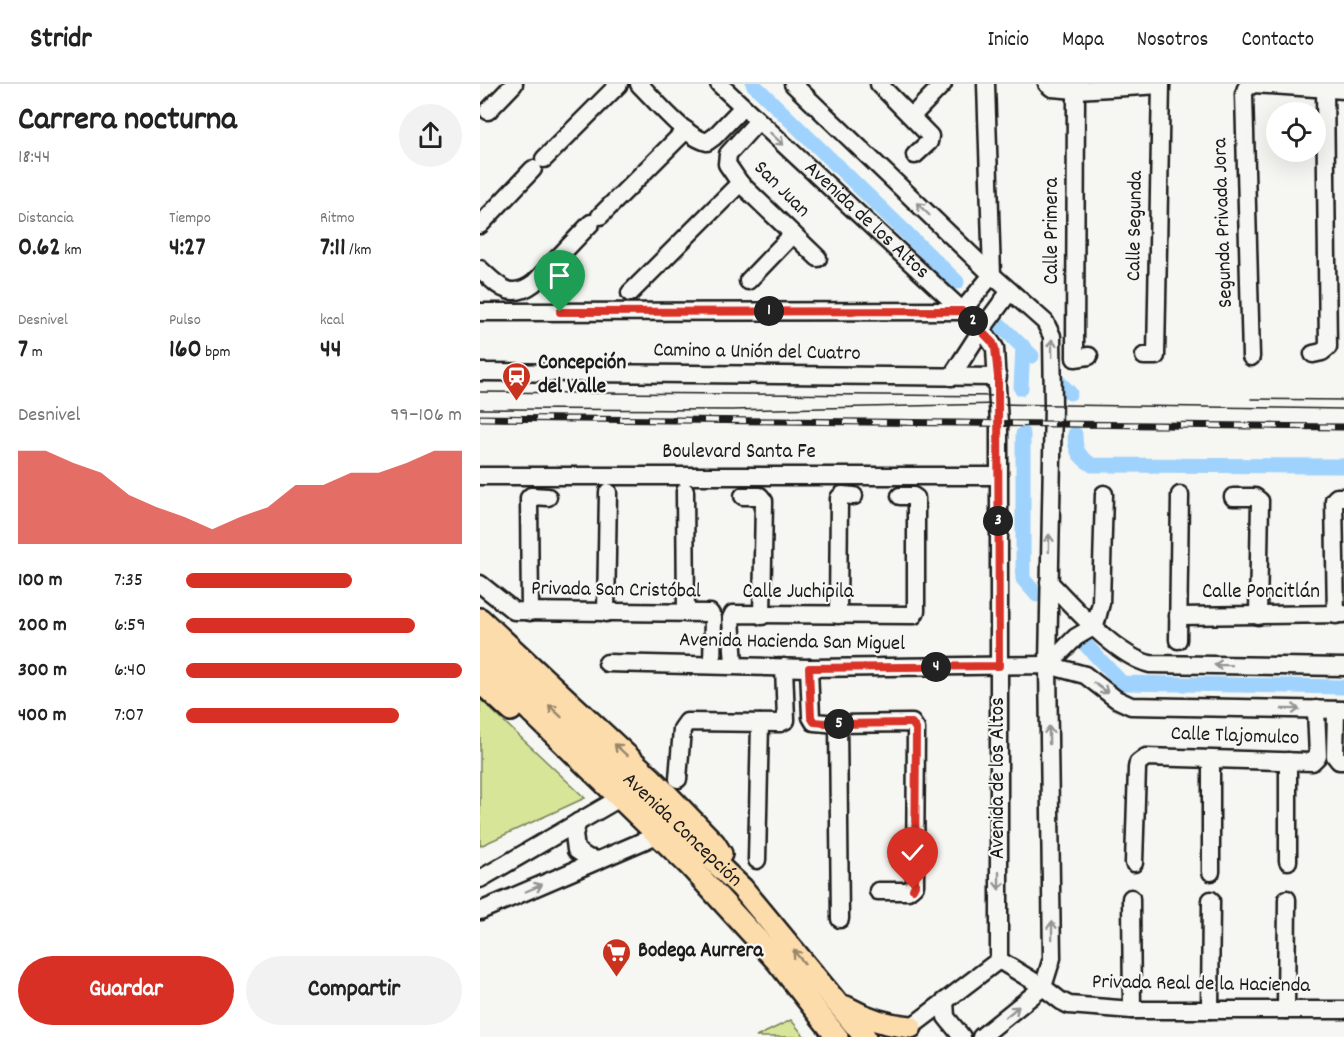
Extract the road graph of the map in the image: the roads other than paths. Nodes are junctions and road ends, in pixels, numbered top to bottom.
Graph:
1 (514, 84) edge
2 (619, 84) edge
3 (639, 84) edge
4 (719, 84) edge
5 (794, 84) edge
6 (879, 84) edge
7 (943, 84) edge
8 (986, 84) edge
9 (1047, 84) edge
10 (1161, 85) edge
11 (1325, 89) junction
12 (1076, 90) junction
13 (1344, 90) edge
14 (743, 107) junction
15 (488, 111) dead end
16 (912, 116) junction
17 (758, 122) junction
18 (686, 130) junction
19 (915, 155) dead end
20 (740, 183) junction
21 (480, 225) edge
22 (793, 234) junction
23 (818, 258) dead end
24 (480, 269) edge
25 (992, 275) junction
26 (748, 281) dead end
27 (1010, 291) junction
28 (630, 293) dead end
29 (962, 311) junction
30 (480, 312) edge
31 (982, 329) junction
32 (1313, 354) dead end
33 (1089, 356) dead end
34 (1144, 356) dead end
35 (1251, 357) dead end
36 (480, 372) edge
37 (951, 377) junction
38 (998, 377) junction
39 (480, 476) edge
40 (998, 476) junction
41 (685, 491) dead end
42 (608, 492) dead end
43 (1104, 494) dead end
44 (1180, 495) dead end
45 (743, 496) dead end
46 (854, 496) dead end
47 (900, 496) dead end
48 (1233, 496) dead end
49 (548, 497) dead end
50 (1344, 497) edge
51 (1049, 582) junction
52 (480, 584) edge
53 (530, 612) junction
54 (606, 613) junction
55 (686, 613) junction
56 (1340, 614) edge
57 (838, 615) junction
58 (1258, 615) junction
59 (762, 616) junction
60 (1178, 616) junction
61 (480, 619) edge
62 (1095, 626) junction
63 (1178, 640) dead end
64 (480, 642) edge
65 (480, 662) edge
66 (607, 663) dead end
67 (712, 665) junction
68 (734, 665) junction
69 (1048, 665) junction
70 (999, 666) junction
71 (784, 667) junction
72 (1344, 667) edge
73 (809, 668) junction
74 (480, 682) edge
75 (1316, 710) junction
76 (1340, 710) edge
77 (760, 723) junction
78 (838, 724) junction
79 (1211, 760) junction
80 (1341, 760) edge
81 (1288, 761) junction
82 (678, 779) dead end
83 (613, 802) junction
84 (578, 822) junction
85 (648, 839) junction
86 (599, 860) junction
87 (758, 860) dead end
88 (1287, 861) dead end
89 (1134, 863) dead end
90 (1211, 872) dead end
91 (480, 879) edge
92 (742, 888) junction
93 (878, 891) dead end
94 (1131, 898) dead end
95 (1287, 899) dead end
96 (1211, 900) dead end
97 (723, 904) junction
98 (480, 911) edge
99 (840, 919) dead end
100 (999, 960) junction
101 (1043, 987) junction
102 (945, 1001) junction
103 (836, 1002) junction
104 (1132, 1010) junction
105 (1210, 1010) junction
106 (1286, 1010) junction
107 (1344, 1010) edge
108 (904, 1032) edge
109 (837, 1037) edge
110 (865, 1037) edge
111 (962, 1037) edge
112 (981, 1037) edge

1 - 15 street
2 - 21 street
3 - 18 street
4 - 14 street, Avenida de los Altos
25 -> 5 street
6 - 16 street
7 - 16 street
8 - 25 street
9 - 12 street
10 - 12 street
10 - 34 street, Calle Segunda
11 - 13 street
11 - 32 street
11 - 35 street, Segunda Privada Jora
12 - 33 street, Calle Primera
14 - 17 street, Avenida de los Altos
14 - 18 street
16 - 19 street
17 - 20 street, San Juan
17 -> 29 street, Avenida de los Altos
18 - 24 street
20 - 22 street, San Juan
20 - 28 street
22 - 23 street, San Juan
22 - 26 street
25 - 27 street
25 - 29 street
27 - 31 street
51 -> 27 street
29 - 30 street
29 - 31 street, Avenida de los Altos
31 - 37 street
31 - 38 street, Avenida de los Altos
36 - 37 street, Camino a Unión del Cuatro
37 - 38 street, Camino a Unión del Cuatro
38 - 40 street, Avenida de los Altos
39 - 40 street, Boulevard Santa Fe
40 - 70 street, Avenida de los Altos
41 - 55 street
42 - 54 street
43 - 62 street
44 - 60 street
45 - 59 street
46 - 57 street
47 - 57 street, Calle Juchipila
48 - 58 street
49 - 53 street
50 - 56 street
51 - 62 street
51 - 69 street
52 - 53 street, Privada San Cristóbal
53 - 54 street, Privada San Cristóbal
54 - 55 street, Privada San Cristóbal
55 - 67 street, Privada San Cristóbal
56 - 58 street, Calle Poncitlán
57 - 59 street, Calle Juchipila
58 - 60 street, Calle Poncitlán
59 - 68 street, Calle Juchipila
60 - 63 street
92 -> 61 main road
62 - 69 street
72 -> 62 street
92 -> 64 main road, Avenida Concepción
65 - 97 main road, Avenida Concepción
66 - 67 street, Avenida Hacienda San Miguel
67 - 68 street, Avenida Hacienda San Miguel
68 - 71 street, Avenida Hacienda San Miguel
69 - 70 street, Avenida Hacienda San Miguel
69 -> 75 street, Avenida Hacienda San Miguel
101 -> 69 street
70 - 73 street, Avenida Hacienda San Miguel
70 -> 100 street, Avenida de los Altos
71 - 73 street, Avenida Hacienda San Miguel
71 - 77 street
73 - 78 street
74 - 83 main road
75 - 76 street, Avenida Hacienda San Miguel
75 - 81 street, Calle Tlajomulco
76 - 80 street
77 - 82 street
77 - 87 street
78 - 93 street
78 - 99 street
79 - 81 street, Calle Tlajomulco
79 - 89 street, Calle Tlajomulco
79 - 90 street
81 - 88 street
83 - 84 street
83 - 85 main road
84 - 86 street
84 - 91 street
85 - 86 street
85 - 97 main road
98 -> 86 street
103 -> 92 main road, Avenida Concepción
94 - 104 street
95 - 106 street
96 - 105 street
97 - 109 main road, Avenida Concepción
100 - 101 street, Privada Real de la Hacienda
100 - 102 street
101 - 104 street, Privada Real de la Hacienda
112 -> 101 street
102 - 108 street
102 - 111 street
103 - 108 main road
103 - 110 main road, Avenida Concepción
104 - 105 street, Privada Real de la Hacienda
105 - 106 street, Privada Real de la Hacienda
106 - 107 street, Privada Real de la Hacienda

